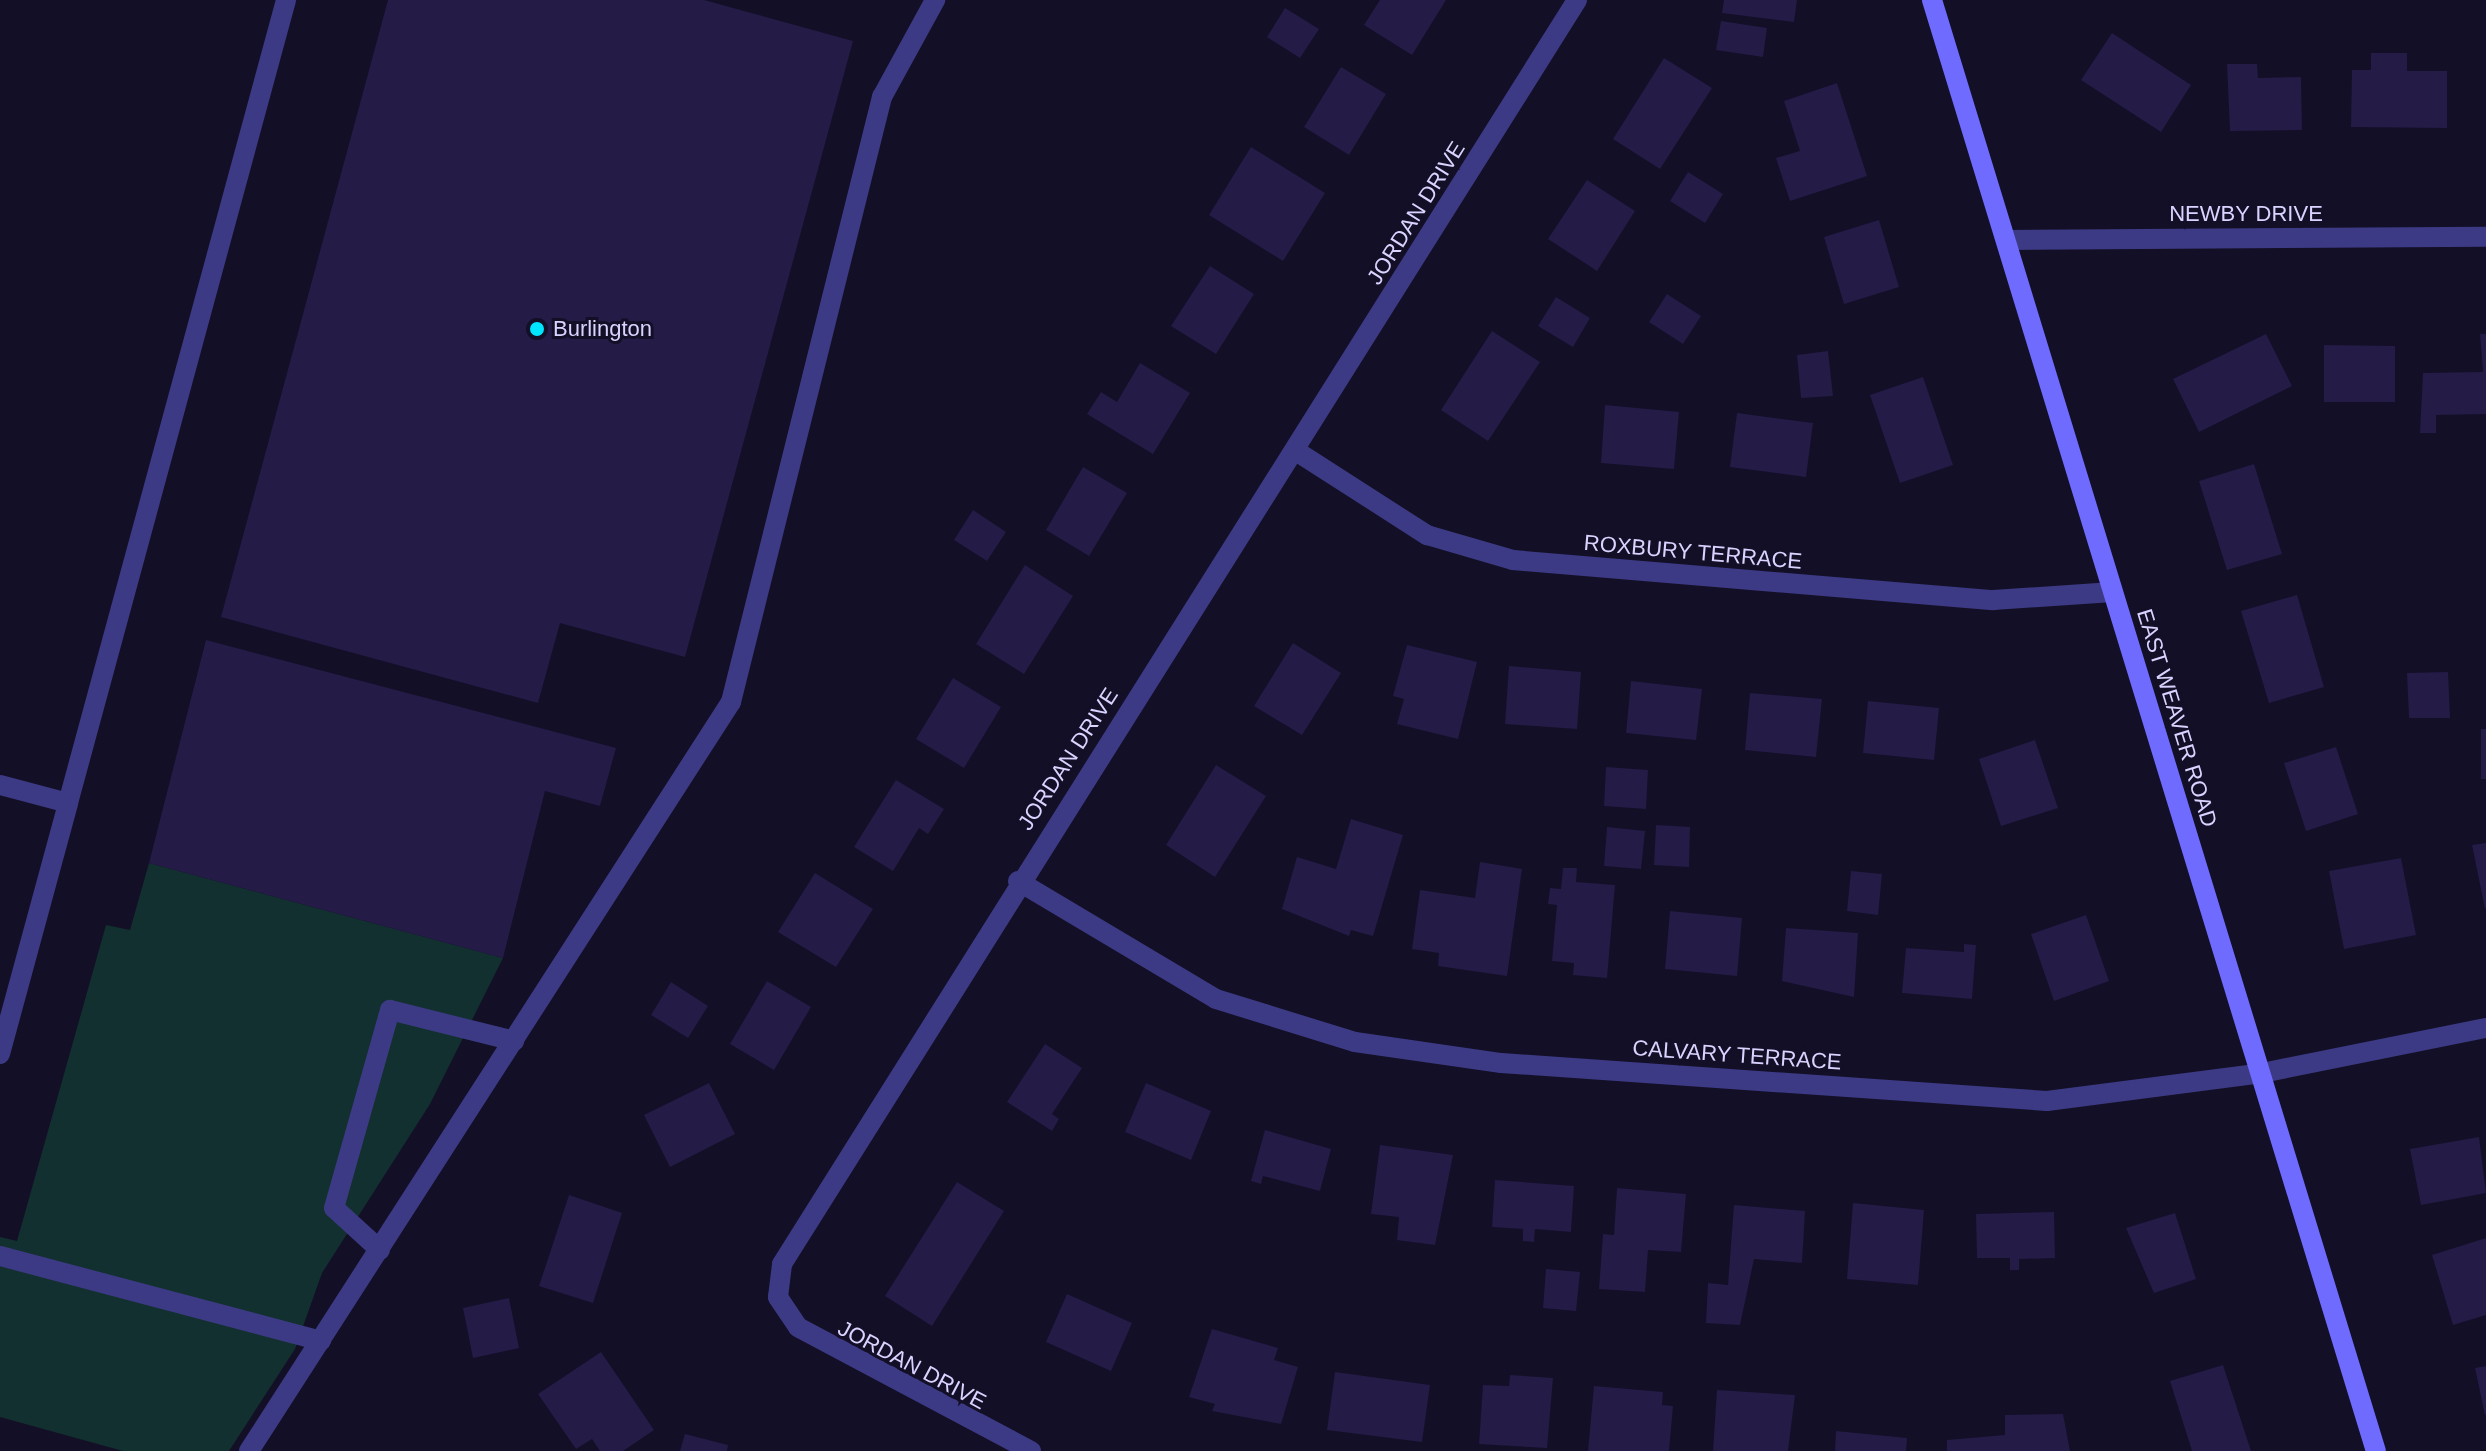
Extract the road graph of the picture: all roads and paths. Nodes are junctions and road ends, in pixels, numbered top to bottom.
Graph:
1 (286, 0) edge
2 (935, 0) edge
3 (1577, 0) edge
4 (1932, 0) edge
5 (2486, 237) edge
6 (2006, 240) junction
7 (1296, 451) junction
8 (2113, 592) junction
9 (0, 785) edge
10 (68, 803) junction
11 (1018, 881) junction
12 (2486, 1028) edge
13 (514, 1041) junction
14 (0, 1054) edge
15 (2262, 1073) junction
16 (380, 1250) junction
17 (0, 1256) edge
18 (321, 1341) junction
19 (249, 1451) edge
20 (1031, 1451) edge
21 (2376, 1451) edge

1 - 10 street
2 - 13 street
3 - 7 street, JORDAN DRIVE
4 - 6 street, EAST WEAVER ROAD
5 - 6 street, NEWBY DRIVE
6 - 8 street, EAST WEAVER ROAD
7 - 8 street, ROXBURY TERRACE
7 - 11 street, JORDAN DRIVE
8 - 15 street, EAST WEAVER ROAD
9 - 10 street
10 - 14 street
11 - 15 street, CALVARY TERRACE
11 - 20 street, JORDAN DRIVE
12 - 15 street, CALVARY TERRACE
13 - 16 street
13 - 16 street
15 - 21 street, EAST WEAVER ROAD
16 - 18 street
17 - 18 street
18 - 19 street

